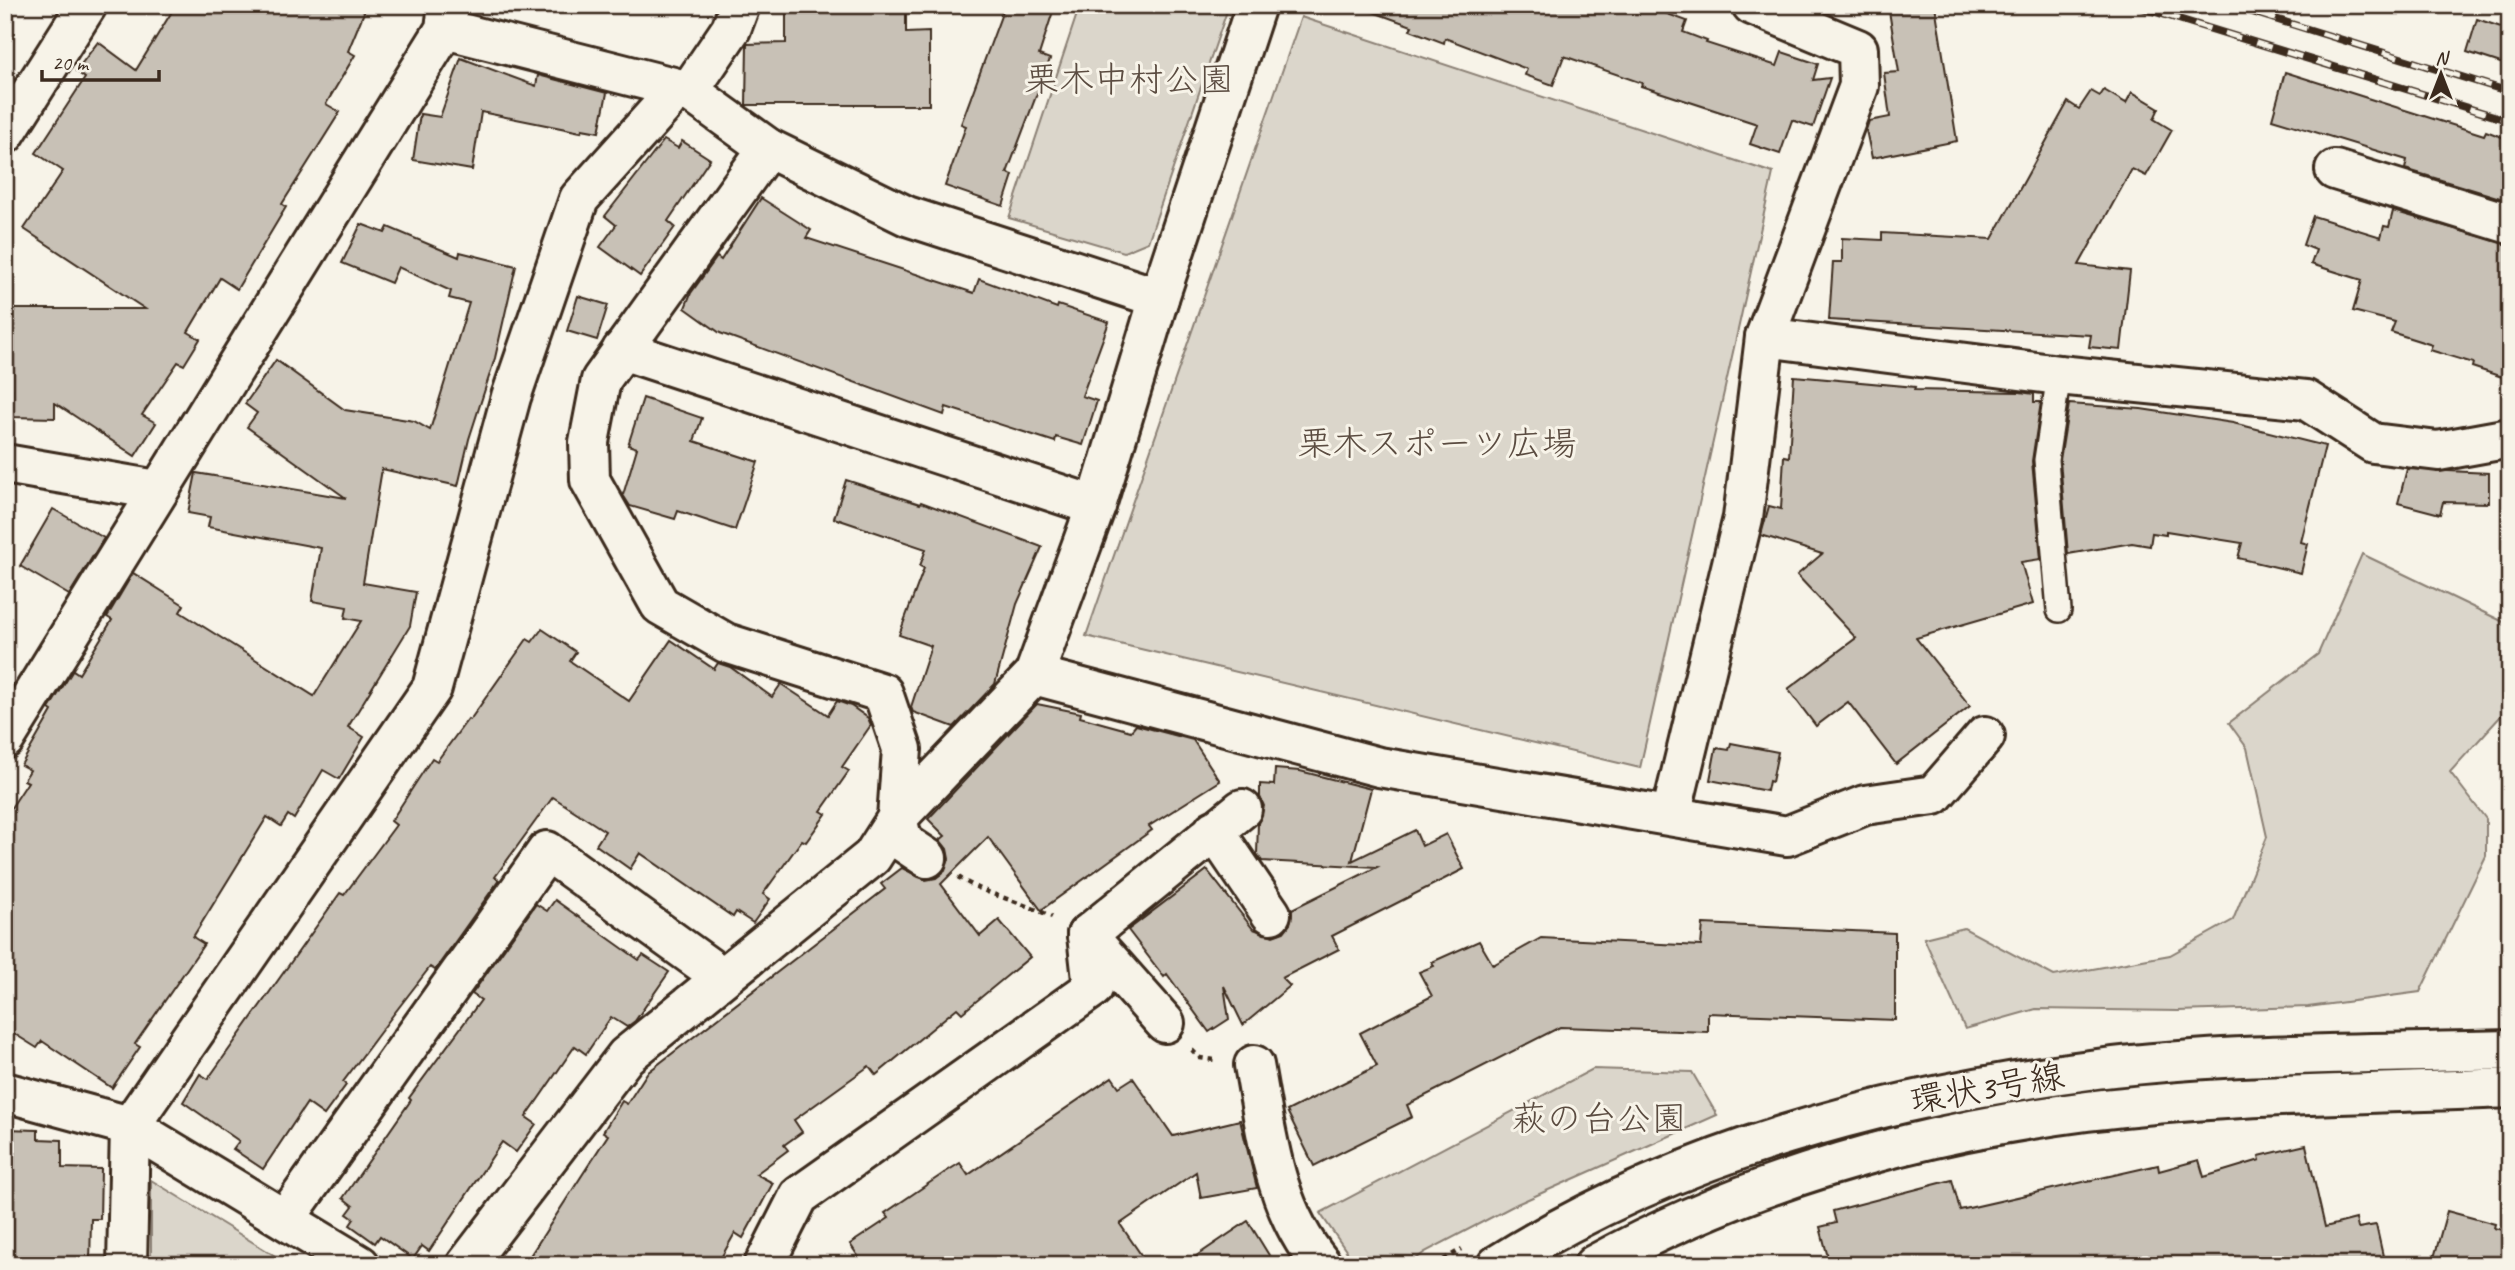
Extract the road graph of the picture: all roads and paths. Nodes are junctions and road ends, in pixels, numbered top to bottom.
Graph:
1 (87, 5) edge
2 (740, 5) edge
3 (1256, 5) edge
4 (1752, 5) edge
5 (446, 17) edge
6 (683, 90) junction
7 (5, 134) edge
8 (768, 148) junction
9 (2335, 170) dead end
10 (2510, 224) edge
11 (1159, 298) junction
12 (1765, 337) junction
13 (622, 350) junction
14 (2060, 375) junction
15 (2510, 438) edge
16 (5, 464) edge
17 (157, 490) junction
18 (1096, 506) junction
19 (2060, 610) dead end
20 (1034, 675) junction
21 (1985, 736) dead end
22 (5, 739) edge
23 (1671, 815) junction
24 (897, 818) junction
25 (927, 858) joint
26 (1271, 914) dead end
27 (1087, 935) junction
28 (722, 977) junction
29 (1165, 1023) joint
30 (2510, 1050) edge
31 (1254, 1065) joint
32 (2510, 1088) edge
33 (5, 1092) edge
34 (130, 1126) junction
35 (285, 1219) junction
36 (127, 1265) edge
37 (360, 1265) edge
38 (466, 1265) edge
39 (764, 1265) edge
40 (1322, 1265) edge
41 (1497, 1265) edge
42 (1594, 1265) edge

1 - 7 street
2 - 6 street
3 - 11 street
4 - 12 street
5 - 6 street
5 - 17 street
6 - 8 street
6 - 34 street
8 - 11 street
8 - 13 street
9 - 10 street
11 - 18 street
12 - 14 street
12 - 23 street
13 - 18 street
13 - 24 street
14 - 15 street
14 - 19 lane
16 - 17 street
17 - 22 street
18 - 20 street
20 - 23 street
20 - 24 street
21 - 23 street
24 - 25 street
24 - 28 street
25 - 27 path
26 - 27 street
27 - 29 street
27 - 39 street
28 - 35 street
28 - 38 street
29 - 31 path
30 - 41 street, 環状3号線
31 - 40 street
32 - 42 street, 環状3号線
33 - 34 street
34 - 35 street
34 - 36 street
35 - 37 street

